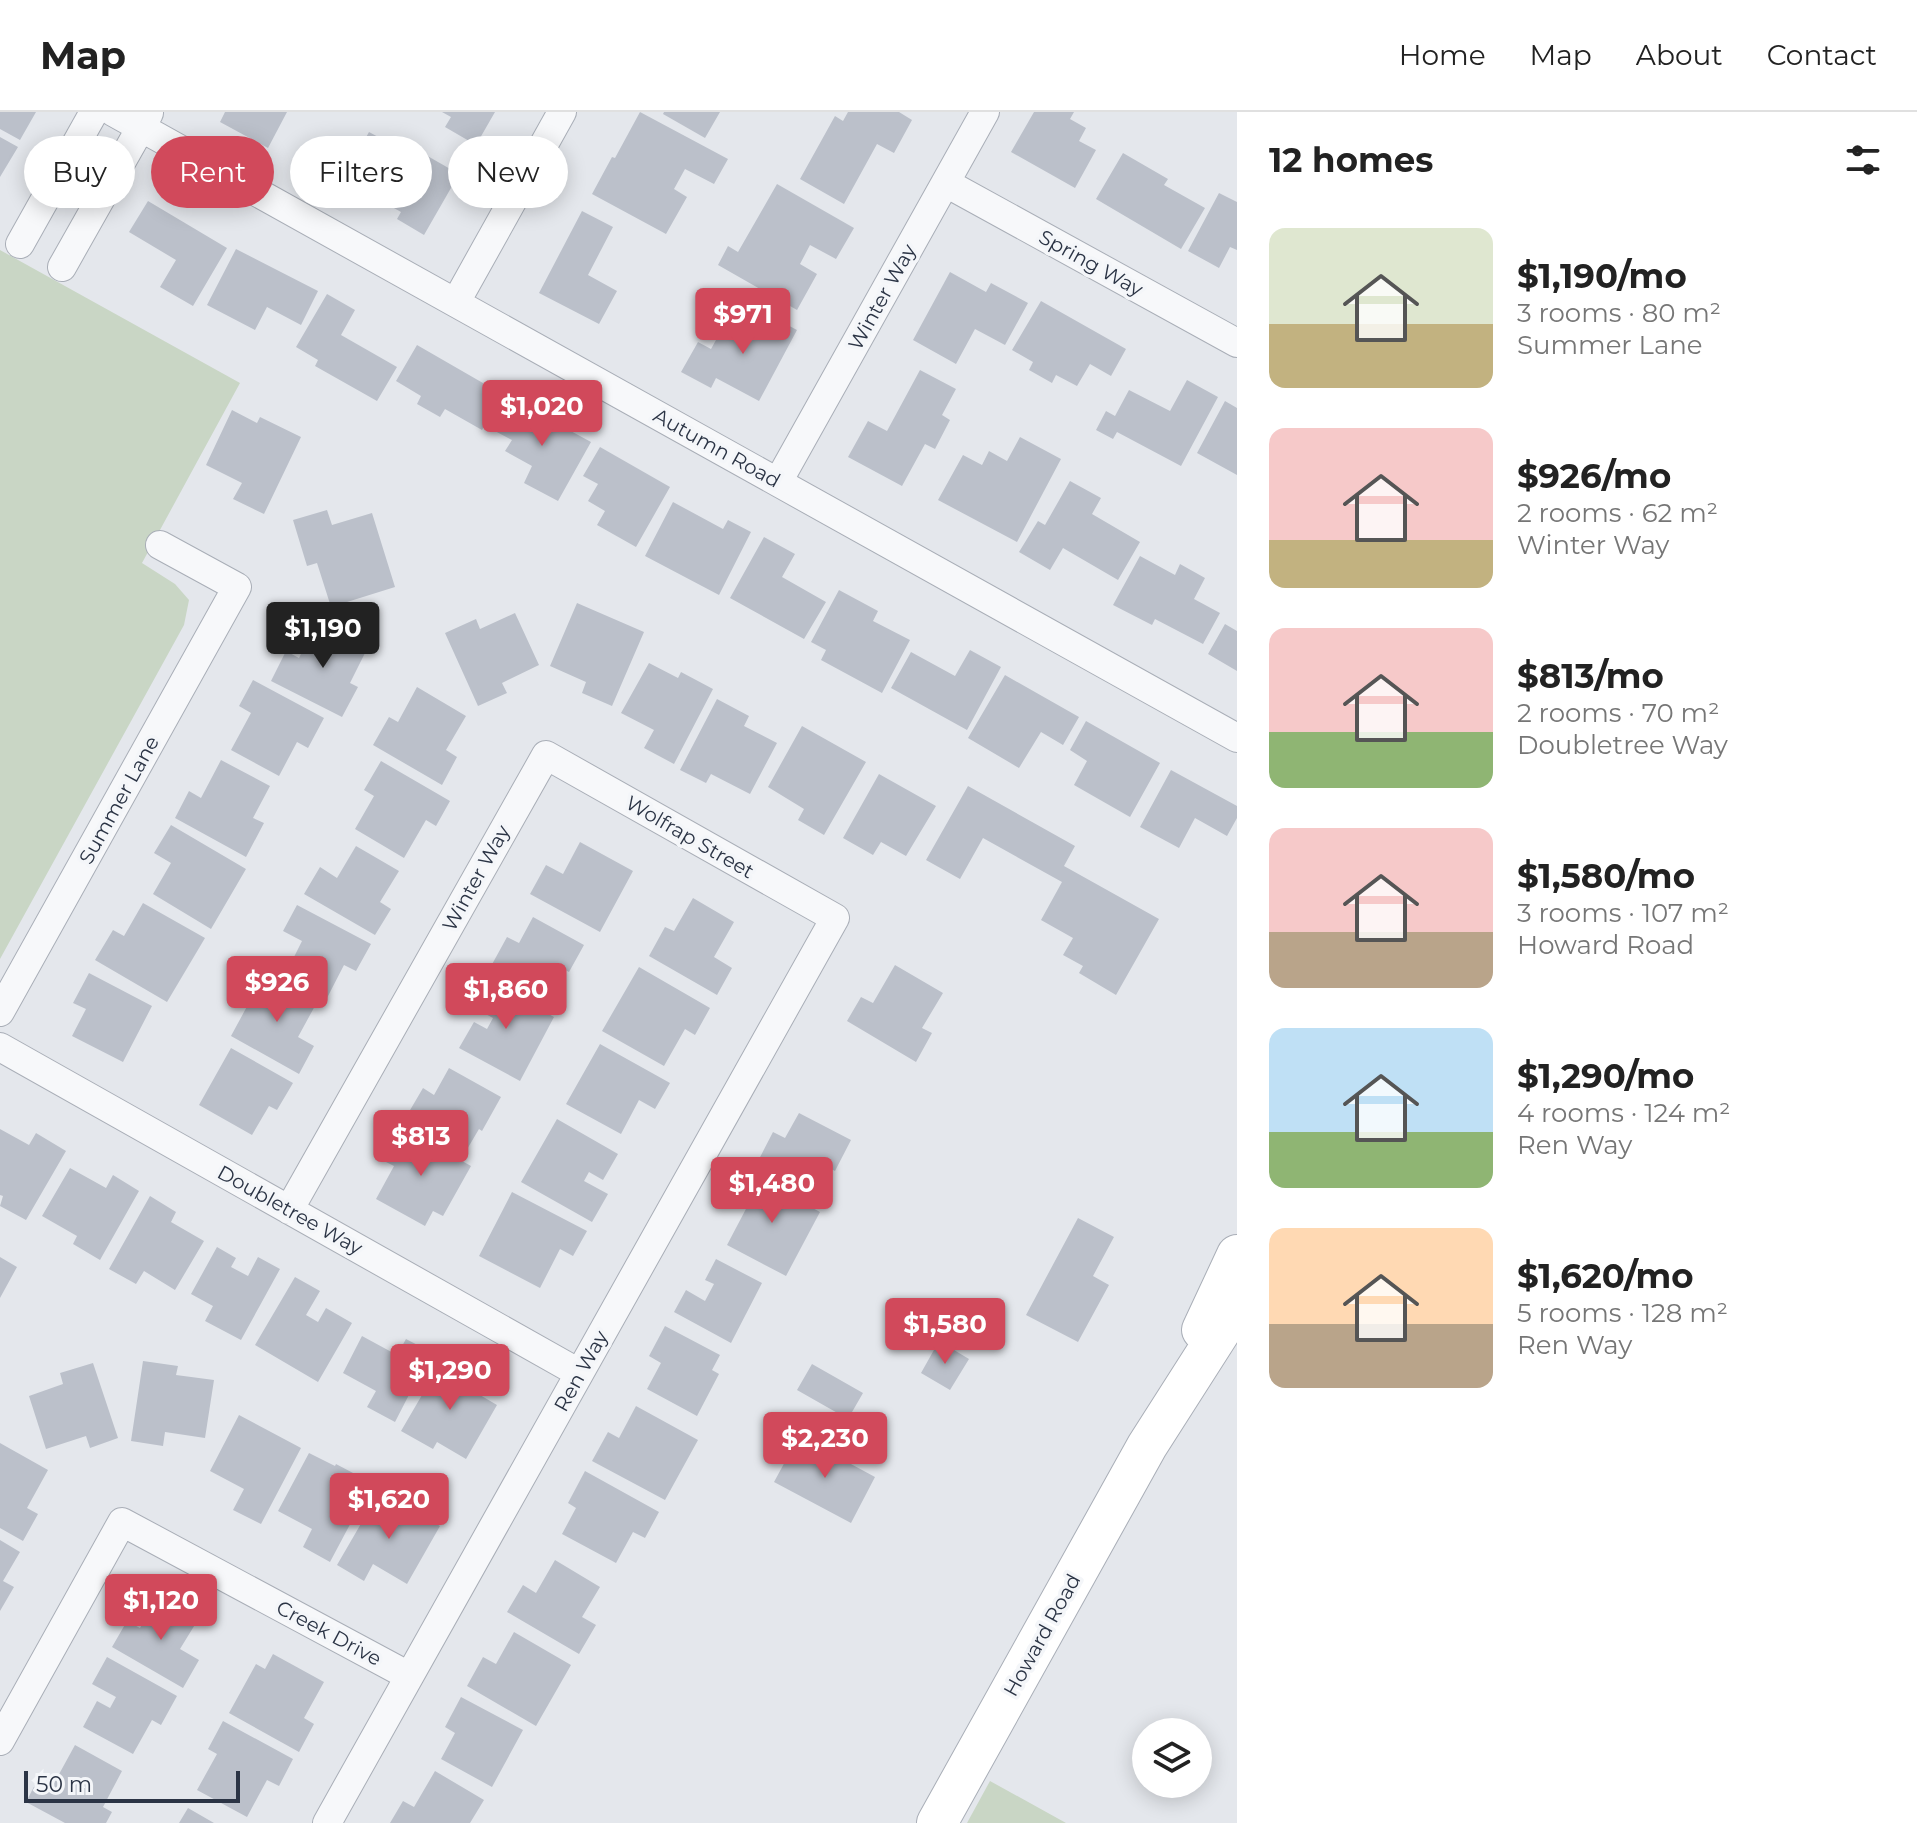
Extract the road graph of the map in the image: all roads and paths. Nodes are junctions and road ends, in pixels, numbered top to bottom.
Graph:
1 (94, 112) edge
2 (113, 112) edge
3 (562, 112) edge
4 (985, 112) edge
5 (145, 120) edge
6 (946, 183) junction
7 (20, 244) dead end
8 (62, 267) dead end
9 (456, 302) junction
10 (1237, 343) edge
11 (778, 482) junction
12 (160, 545) dead end
13 (1237, 738) edge
14 (546, 755) joint
15 (835, 918) joint
16 (0, 1012) edge
17 (0, 1047) edge
18 (289, 1210) junction
19 (1237, 1255) edge
20 (1237, 1305) edge
21 (579, 1373) junction
22 (1147, 1446) junction
23 (409, 1676) junction
24 (0, 1741) edge
25 (327, 1823) edge
26 (937, 1823) edge

1 - 7 street
2 - 5 street, Autumn Road
3 - 9 street
4 - 6 street, Winter Way
5 - 8 street
5 - 9 street, Autumn Road
6 - 10 street, Spring Way
6 - 11 street, Winter Way
9 - 11 street, Autumn Road
11 - 13 street, Autumn Road
12 - 16 street, Summer Lane
14 - 15 street, Wolfrap Street
14 - 18 street, Winter Way
15 - 21 street, Ren Way
17 - 18 street, Doubletree Way
18 - 21 street, Doubletree Way
19 - 22 main road, Howard Road
20 - 22 main road, Howard Road
21 - 23 street, Ren Way
22 - 26 main road, Howard Road
23 - 24 street, Creek Drive
23 - 25 street, Ren Way

